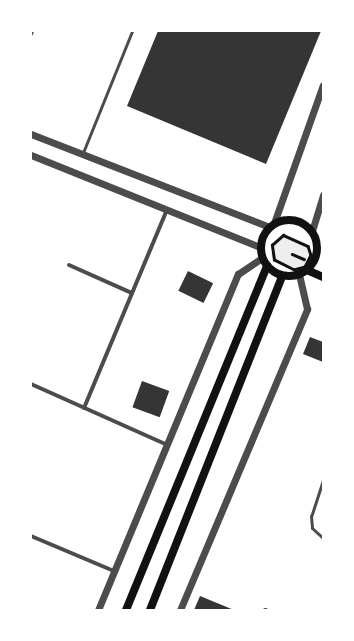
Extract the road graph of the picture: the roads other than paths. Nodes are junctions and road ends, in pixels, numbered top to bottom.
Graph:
1 (32, 31) edge
2 (132, 31) edge
3 (31, 34) edge
4 (323, 85) edge
5 (31, 134) edge
6 (82, 154) junction
7 (31, 155) edge
8 (323, 195) edge
9 (167, 210) junction
10 (272, 225) junction
11 (312, 231) junction
12 (260, 247) junction
13 (320, 250) edge
14 (262, 258) junction
15 (69, 265) dead end
16 (267, 266) junction
17 (307, 270) junction
18 (299, 275) junction
19 (282, 276) junction
20 (323, 278) edge
21 (132, 293) junction
22 (31, 384) edge
23 (84, 408) junction
24 (165, 444) junction
25 (323, 480) edge
26 (31, 536) edge
27 (323, 538) edge
28 (114, 572) junction
29 (98, 610) edge
30 (126, 610) edge
31 (150, 610) edge
32 (180, 610) edge

1 - 3 street
2 - 6 lane
4 - 10 street
5 - 6 street
6 - 10 street
7 - 9 street
8 - 11 street
9 - 12 street
9 - 21 street
10 - 11 main road
10 - 12 main road
11 - 13 main road
12 - 14 main road
13 - 17 main road
14 - 16 main road
14 - 24 street
15 - 21 street
16 - 19 main road
16 - 30 main road
17 - 18 main road
17 - 20 main road
18 - 19 main road
18 - 32 street
19 - 31 main road
21 - 23 street
22 - 23 street
23 - 24 street
24 - 28 street
25 - 27 lane
26 - 28 street
28 - 29 street

